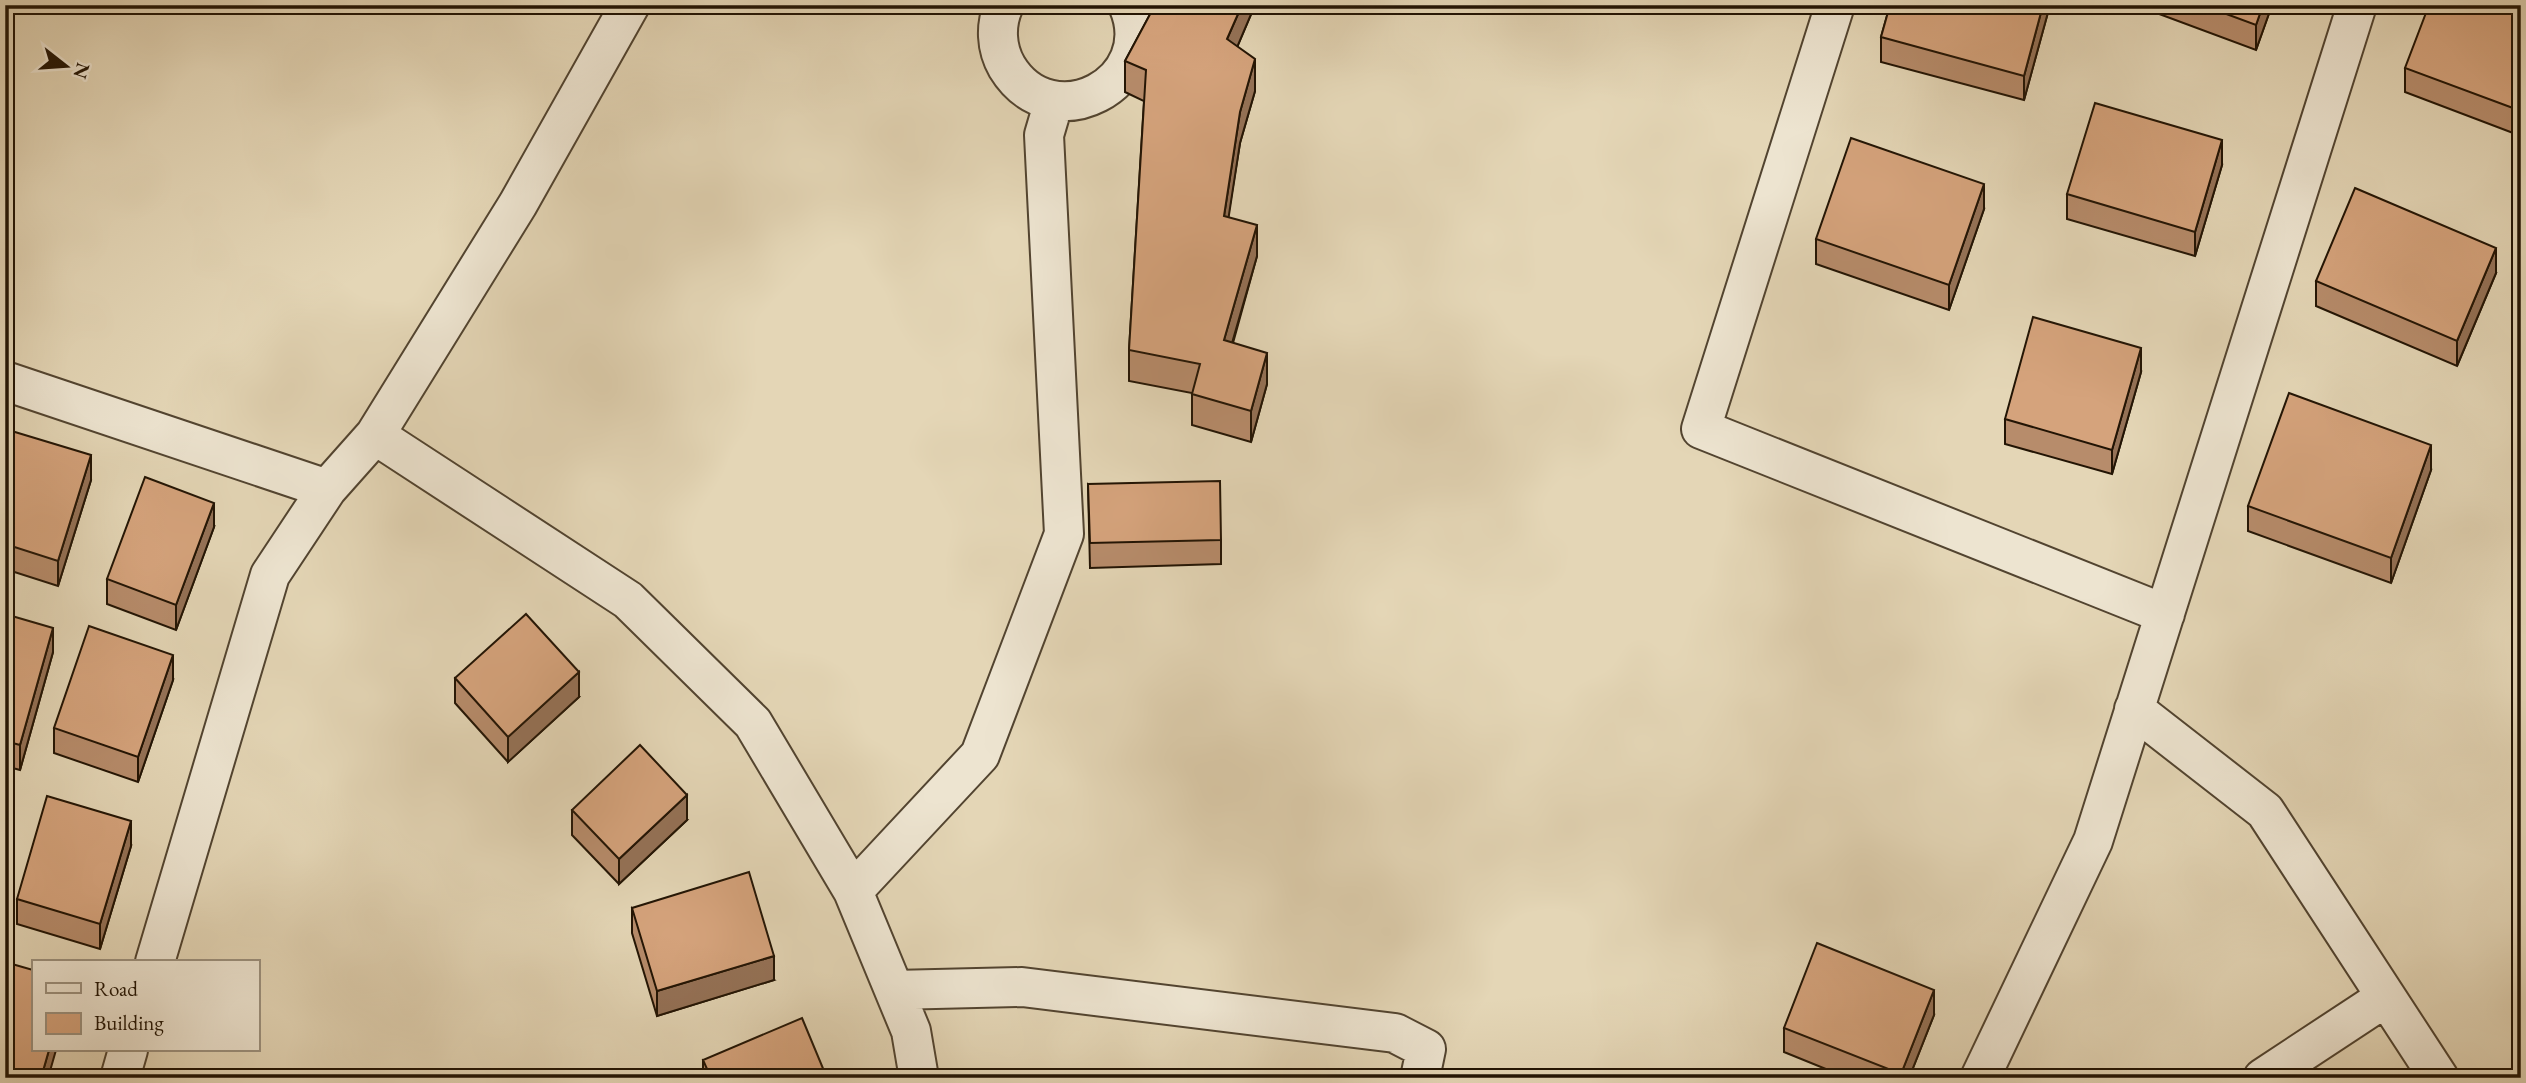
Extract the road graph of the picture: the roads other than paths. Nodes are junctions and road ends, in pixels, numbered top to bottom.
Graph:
1 (630, 5) edge
2 (1128, 5) edge
3 (1835, 5) edge
4 (2357, 5) edge
5 (994, 8) edge
6 (1054, 101) junction
7 (5, 381) edge
8 (375, 435) junction
9 (327, 489) junction
10 (2165, 614) junction
11 (2134, 709) junction
12 (853, 891) junction
13 (156, 960) edge
14 (894, 990) junction
15 (2386, 997) junction
16 (127, 1052) edge
17 (120, 1078) edge
18 (919, 1078) edge
19 (1420, 1078) edge
20 (1980, 1078) edge
21 (2263, 1078) edge
22 (2439, 1078) edge

1 - 8 street
2 - 6 street
3 - 10 street
4 - 10 street
5 - 6 street
6 - 12 street
7 - 9 street
8 - 9 street
8 - 12 street
9 - 13 street
10 - 11 street
11 - 15 street
11 - 20 street
12 - 14 street
14 - 18 street
14 - 19 street
15 - 21 street
15 - 22 street
16 - 17 street

